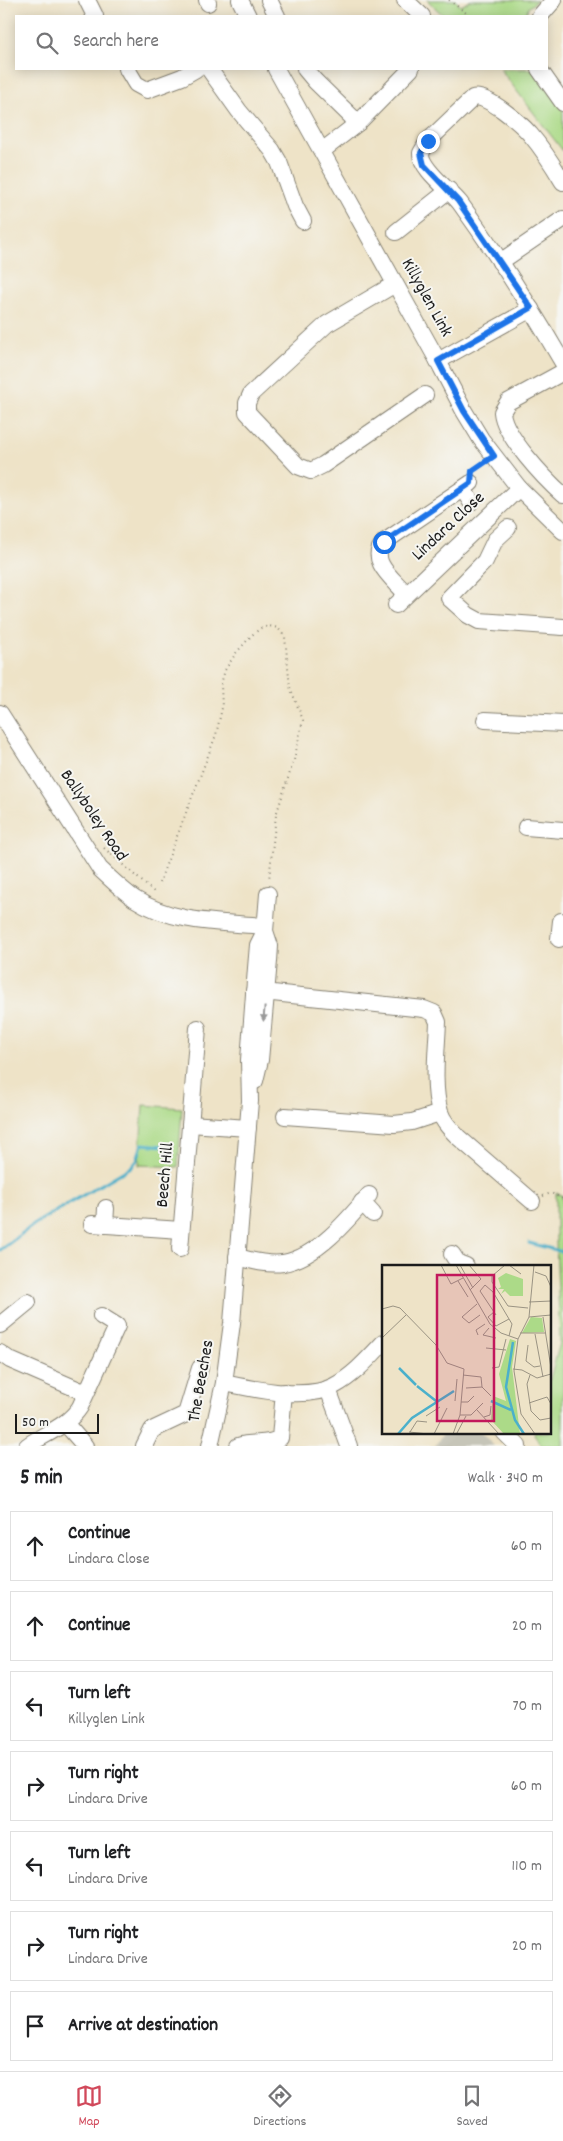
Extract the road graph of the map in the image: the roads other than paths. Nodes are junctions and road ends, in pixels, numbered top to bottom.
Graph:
1 (87, 0) edge
2 (240, 0) edge
3 (269, 0) edge
4 (405, 0) edge
5 (554, 0) edge
6 (94, 15) edge
7 (248, 15) edge
8 (277, 15) edge
9 (421, 15) edge
10 (541, 15) edge
11 (128, 70) edge
12 (194, 70) edge
13 (211, 70) edge
14 (277, 70) edge
15 (306, 70) edge
16 (410, 70) edge
17 (540, 70) edge
18 (563, 103) edge
19 (358, 123) junction
20 (322, 150) junction
21 (563, 182) edge
22 (449, 190) junction
23 (303, 220) dead end
24 (563, 220) edge
25 (396, 232) dead end
26 (500, 262) junction
27 (395, 284) junction
28 (531, 308) junction
29 (438, 361) junction
30 (563, 363) edge
31 (563, 372) edge
32 (425, 395) dead end
33 (519, 488) junction
34 (468, 491) road end
35 (563, 495) edge
36 (508, 528) dead end
37 (563, 531) edge
38 (563, 627) edge
39 (0, 713) edge
40 (485, 720) dead end
41 (563, 724) edge
42 (526, 828) dead end
43 (563, 830) edge
44 (268, 894) road end
45 (557, 921) edge
46 (265, 928) junction
47 (559, 939) dead end
48 (260, 992) junction
49 (199, 1028) dead end
50 (440, 1112) junction
51 (285, 1116) dead end
52 (190, 1124) junction
53 (248, 1128) junction
54 (532, 1201) road end
55 (368, 1204) dead end
56 (106, 1208) dead end
57 (181, 1230) junction
58 (180, 1249) dead end
59 (237, 1258) junction
60 (28, 1302) dead end
61 (101, 1316) dead end
62 (0, 1325) edge
63 (382, 1344) edge
64 (0, 1353) edge
65 (192, 1375) dead end
66 (224, 1384) junction
67 (328, 1389) junction
68 (284, 1392) junction
69 (86, 1393) junction
70 (65, 1423) junction
71 (27, 1446) edge
72 (85, 1446) edge
73 (144, 1446) edge
74 (210, 1446) edge
75 (238, 1446) edge
76 (349, 1446) edge

1 - 6 street
2 - 7 street
3 - 8 street
4 - 9 street
5 - 10 street
11 - 12 street
13 - 23 street
14 - 20 street, Killyglen Link
15 - 19 street
16 - 19 street
17 - 18 street
19 - 20 street
20 - 27 street, Killyglen Link
21 - 22 street
22 - 25 street
22 - 26 street
24 - 26 street
26 - 28 street
27 - 29 street, Killyglen Link
27 - 32 street
28 - 29 street
28 - 30 street
29 - 33 street, Killyglen Link
31 - 35 street
33 - 34 street, Lindara Close
33 - 37 street, Killyglen Link
36 - 38 street
39 - 46 street, Ballyboley Road
40 - 41 street
42 - 43 street
44 - 46 street, The Beeches
45 - 47 street
46 - 48 street, The Beeches
48 - 50 street
48 - 53 street, The Beeches
49 - 52 street, Beech Hill
50 - 51 street
50 - 54 street
52 - 53 street, Beech Hill
52 - 57 street, Beech Hill
53 - 59 street, The Beeches
55 - 59 street
56 - 57 street, Beech Hill
57 - 58 street, Beech Hill
59 - 66 street, The Beeches
60 - 62 street
61 - 69 street
63 - 67 street
64 - 69 street
65 - 73 street, The Beeches
66 - 68 street
66 - 74 street, The Beeches
67 - 68 street
67 - 76 street
68 - 75 street
69 - 70 street
70 - 71 street
70 - 72 street

